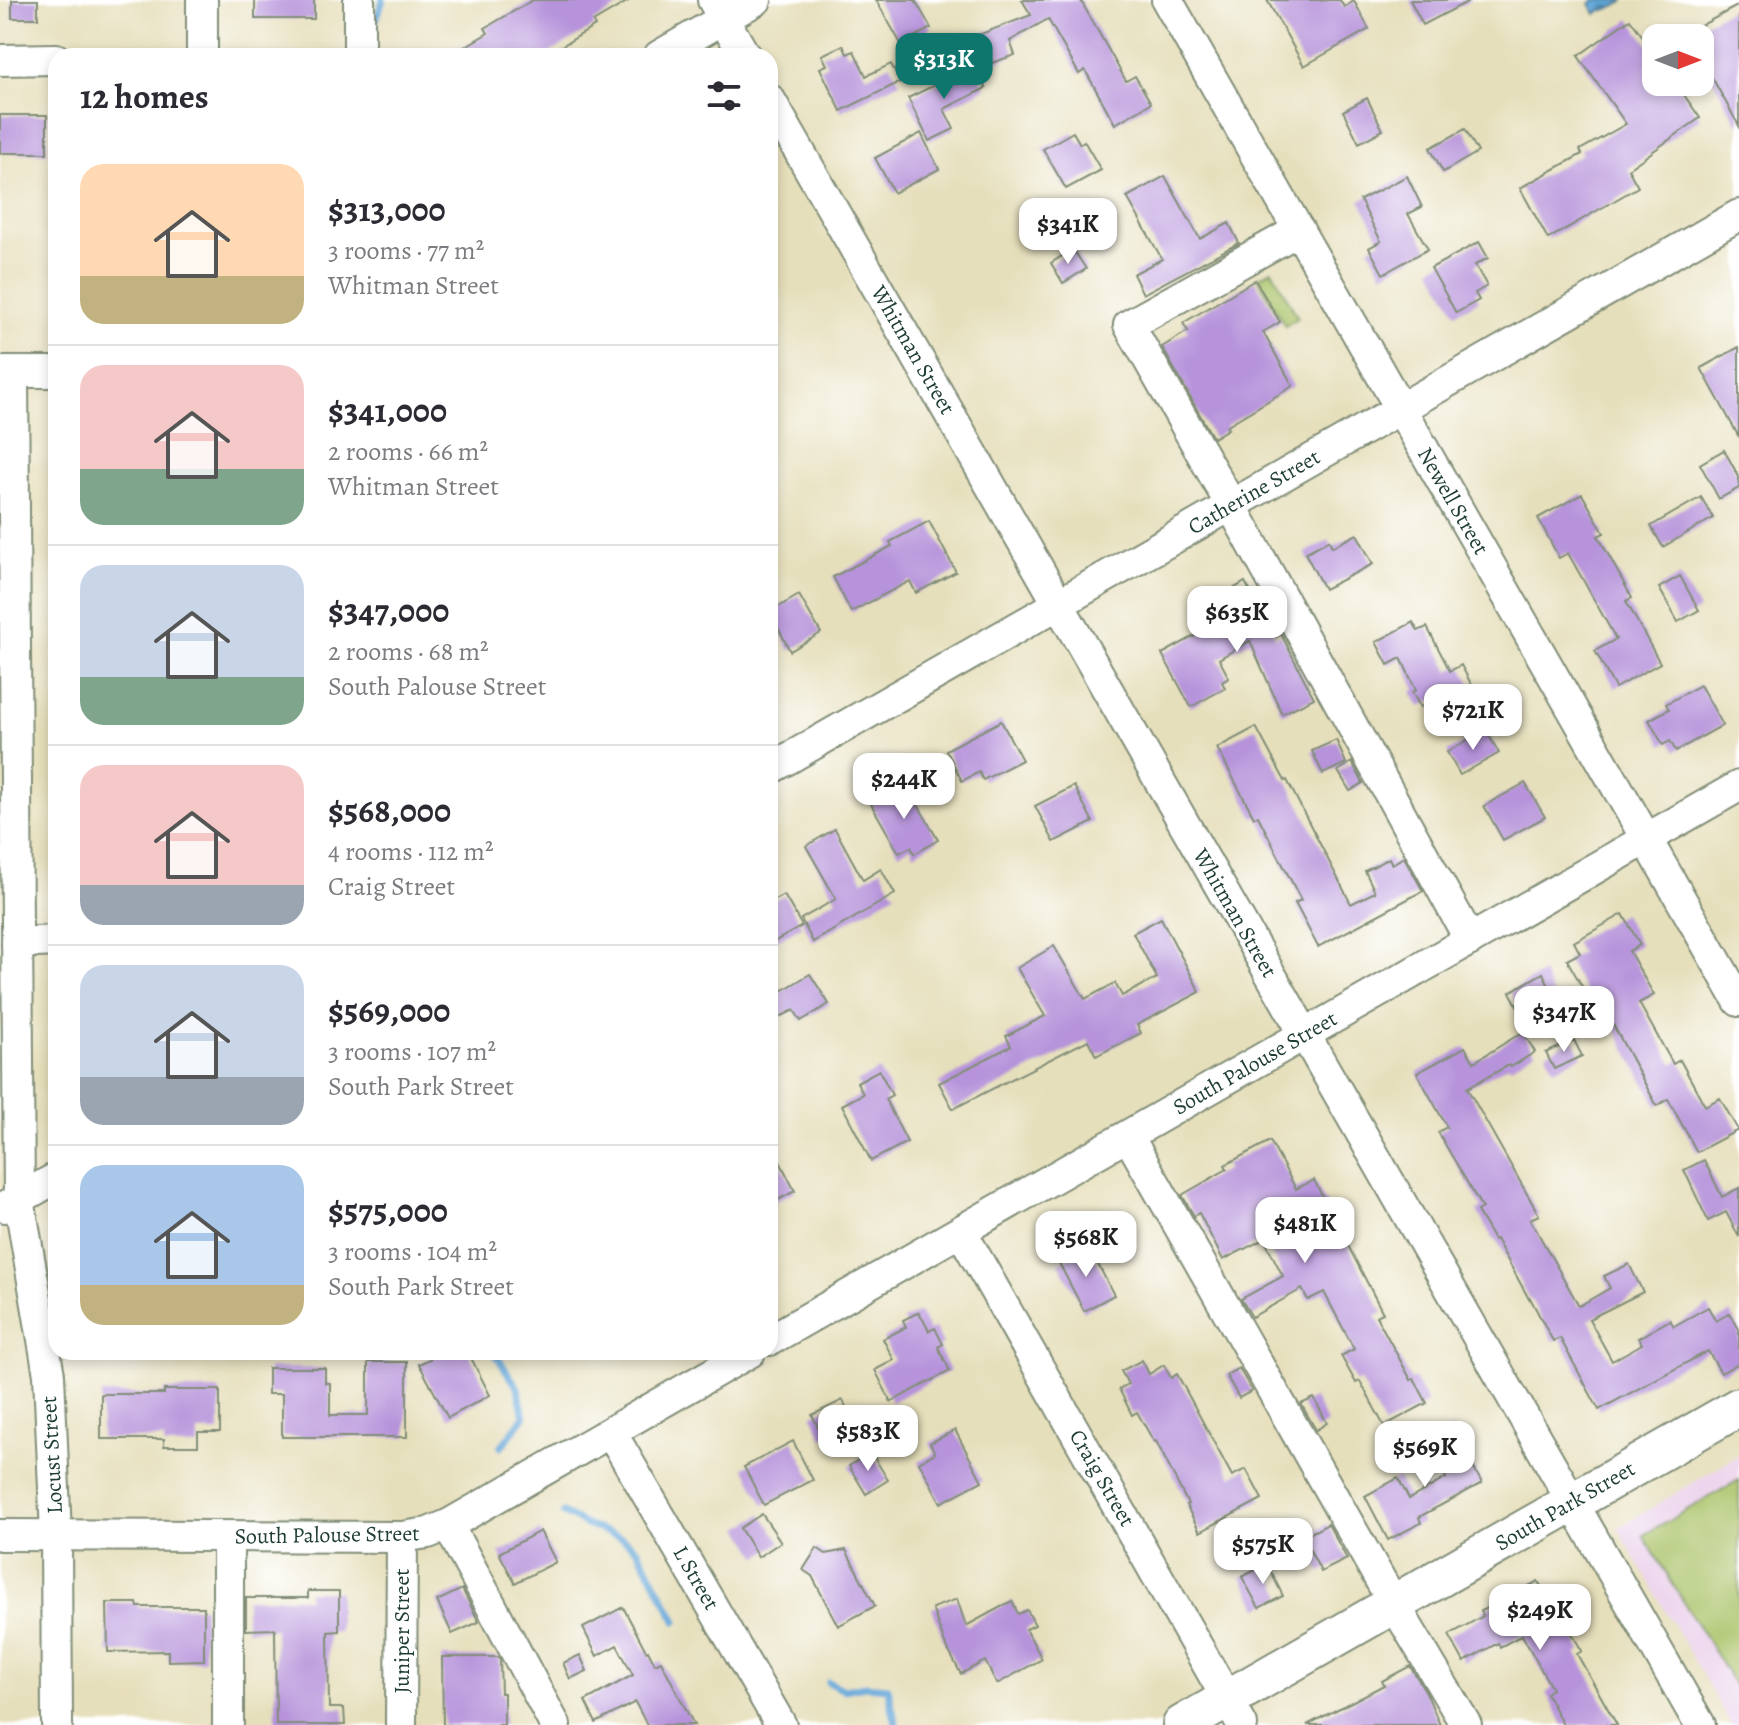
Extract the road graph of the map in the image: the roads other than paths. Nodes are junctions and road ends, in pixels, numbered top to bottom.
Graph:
1 (202, 0) edge
2 (359, 0) edge
3 (756, 0) edge
4 (1167, 0) edge
5 (718, 10) edge
6 (202, 48) edge
7 (359, 48) edge
8 (669, 48) edge
9 (740, 48) edge
10 (48, 59) edge
11 (0, 60) edge
12 (778, 114) edge
13 (1739, 215) edge
14 (1299, 230) junction
15 (7, 372) edge
16 (48, 372) edge
17 (1401, 409) junction
18 (1231, 505) junction
19 (1059, 604) junction
20 (778, 764) edge
21 (1739, 786) edge
22 (1646, 839) junction
23 (1470, 940) junction
24 (48, 941) edge
25 (17, 943) junction
26 (1739, 1001) edge
27 (1305, 1034) junction
28 (1128, 1136) junction
29 (48, 1183) edge
30 (10, 1204) edge
31 (961, 1231) junction
32 (778, 1335) edge
33 (736, 1360) edge
34 (1739, 1407) edge
35 (611, 1432) junction
36 (1572, 1502) junction
37 (448, 1525) junction
38 (0, 1535) edge
39 (56, 1535) junction
40 (228, 1537) junction
41 (402, 1537) junction
42 (1394, 1604) junction
43 (1235, 1712) edge
44 (57, 1725) edge
45 (228, 1725) edge
46 (401, 1725) edge
47 (555, 1725) edge
48 (781, 1725) edge
49 (1182, 1725) edge
50 (1466, 1725) edge
51 (1700, 1725) edge

1 - 6 street
2 - 7 street
3 - 5 street
4 - 14 street, Newell Street
5 - 8 street
5 - 9 street
10 - 11 street
12 - 19 street, Whitman Street
13 - 17 street, Catherine Street
14 - 17 street, Newell Street
14 - 18 street
15 - 16 street
15 - 25 street, Locust Street
17 - 18 street, Catherine Street
17 - 22 street, Newell Street
18 - 19 street, Catherine Street
18 - 23 street
19 - 20 street, Catherine Street
19 - 27 street, Whitman Street
21 - 22 street, South Palouse Street
22 - 23 street, South Palouse Street
22 - 26 street, Newell Street
23 - 27 street, South Palouse Street
24 - 25 street
25 - 30 street, Locust Street
27 - 28 street, South Palouse Street
27 - 36 street, Whitman Street
28 - 31 street, South Palouse Street
28 - 42 street
29 - 30 street
30 - 39 street, Locust Street
31 - 32 street, South Palouse Street
31 - 43 street, Craig Street
33 - 35 street, South Palouse Street
34 - 36 main road, South Park Street
35 - 37 street, South Palouse Street
35 - 48 street, L Street
36 - 42 main road, South Park Street
36 - 51 street, Whitman Street
37 - 41 street, South Palouse Street
37 - 47 street
38 - 39 street, South Palouse Street
39 - 40 street, South Palouse Street
39 - 44 street, Locust Street
40 - 41 street, South Palouse Street
40 - 45 street
41 - 46 street, Juniper Street
42 - 43 main road, South Park Street
42 - 50 street
43 - 49 main road, South Park Street

